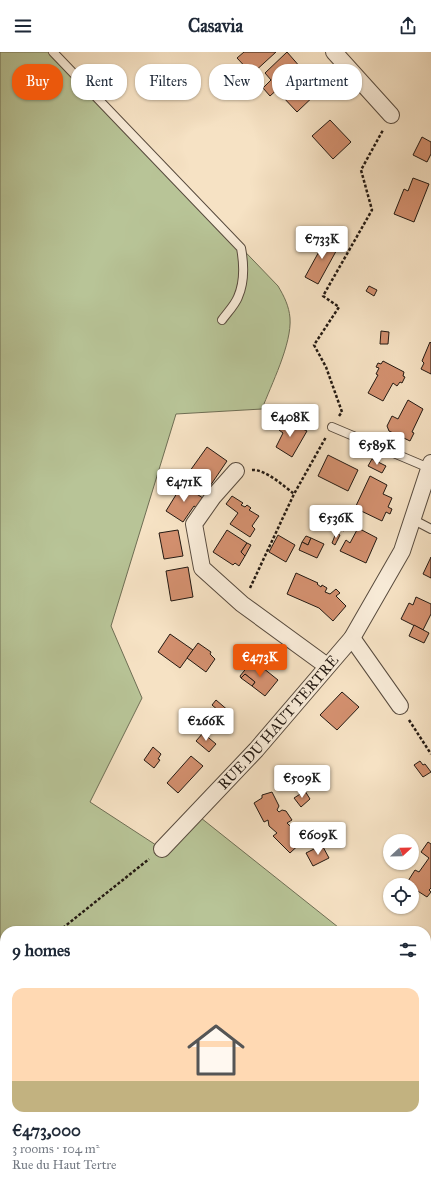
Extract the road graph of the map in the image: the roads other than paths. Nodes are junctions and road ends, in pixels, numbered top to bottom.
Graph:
1 (53, 52) edge
2 (334, 52) edge
3 (391, 115) road end
4 (222, 320) dead end
5 (332, 428) road end
6 (430, 465) edge
7 (236, 471) road end
8 (412, 519) junction
9 (431, 529) edge
10 (352, 638) junction
11 (327, 666) junction
12 (400, 706) road end
13 (162, 849) road end

1 - 4 lane
2 - 3 street
5 - 6 lane
6 - 8 street, RUE DU HAUT TERTRE
7 - 11 street
8 - 9 lane
8 - 10 street, RUE DU HAUT TERTRE
10 - 11 street, RUE DU HAUT TERTRE
10 - 12 street
11 - 13 street, RUE DU HAUT TERTRE

